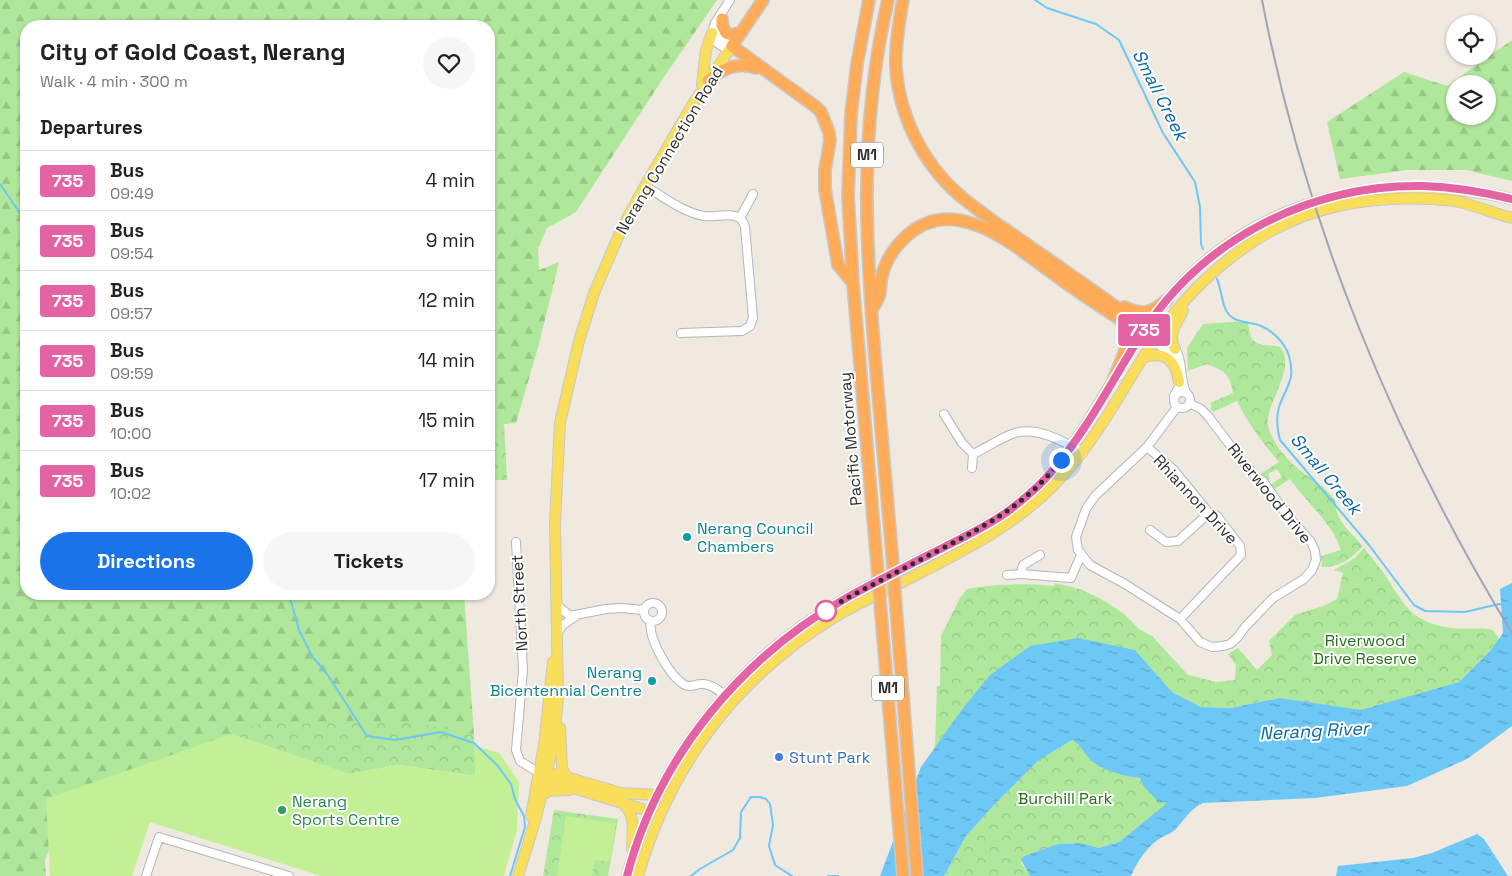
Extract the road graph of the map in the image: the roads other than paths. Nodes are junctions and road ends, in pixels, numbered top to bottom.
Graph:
1 (764, 0) edge
2 (869, 0) edge
3 (888, 0) edge
4 (903, 0) edge
5 (730, 1) edge
6 (722, 18) junction
7 (742, 32) junction
8 (712, 33) junction
9 (731, 48) junction
10 (756, 68) junction
11 (767, 72) junction
12 (708, 82) junction
13 (700, 94) junction
14 (645, 186) junction
15 (753, 194) dead end
16 (1512, 199) edge
17 (740, 218) junction
18 (1512, 218) edge
19 (853, 283) junction
20 (1199, 287) junction
21 (1167, 300) junction
22 (1108, 301) junction
23 (871, 311) junction
24 (1122, 321) junction
25 (1144, 331) junction
26 (680, 333) dead end
27 (1156, 338) junction
28 (1175, 348) junction
29 (1145, 357) junction
30 (1114, 378) junction
31 (1179, 382) junction
32 (1186, 393) junction
33 (1174, 396) junction
34 (1189, 404) junction
35 (1177, 407) junction
36 (944, 414) dead end
37 (1072, 446) junction
38 (1147, 447) junction
39 (1083, 453) junction
40 (973, 454) junction
41 (972, 468) dead end
42 (1209, 513) junction
43 (1150, 530) dead end
44 (516, 542) dead end
45 (1040, 556) dead end
46 (1081, 556) junction
47 (1021, 574) junction
48 (1007, 575) dead end
49 (557, 605) junction
50 (643, 610) junction
51 (576, 616) junction
52 (1180, 618) junction
53 (651, 621) junction
54 (556, 637) junction
55 (724, 695) junction
56 (558, 698) junction
57 (733, 702) junction
58 (544, 775) junction
59 (566, 777) junction
60 (580, 791) junction
61 (542, 795) junction
62 (662, 797) junction
63 (624, 805) junction
64 (649, 811) junction
65 (530, 836) junction
66 (632, 858) junction
67 (270, 873) edge
68 (146, 876) edge
69 (289, 876) edge
70 (518, 876) edge
71 (627, 876) edge
72 (638, 876) edge
73 (904, 876) edge
74 (917, 876) edge

1 - 7 highway
2 - 19 highway, Pacific Motorway / M1
3 - 23 highway, Pacific Motorway / M1
4 - 22 highway
5 - 6 street
5 - 8 street
6 - 7 highway
6 - 9 street
7 - 9 highway
8 - 9 street
8 - 13 main road
9 - 10 highway
9 - 11 highway
9 - 12 main road, Nerang Connection Road
10 - 11 highway
10 - 12 highway
11 - 19 highway
12 - 13 main road, Nerang Connection Road
13 - 14 main road, Nerang Connection Road
14 - 17 street
14 - 49 main road, Nerang Connection Road
15 - 17 street
16 - 21 main road
17 - 26 street
18 - 20 main road
19 - 73 highway, Pacific Motorway / M1, bridge
20 - 27 main road
20 - 28 main road
21 - 22 highway
21 - 25 main road
22 - 25 highway
23 - 24 highway
23 - 74 highway, Pacific Motorway / M1, bridge
24 - 25 highway
24 - 30 highway
25 - 27 main road
25 - 30 main road
27 - 28 street
27 - 29 main road
27 - 31 street
28 - 32 street
29 - 31 main road
29 - 39 main road
30 - 37 main road
31 - 33 street
32 - 33 street
32 - 34 street
33 - 35 street
34 - 35 street
34 - 52 street, Riverwood Drive
35 - 38 street
36 - 40 street
37 - 39 street
37 - 40 street
37 - 55 main road
38 - 42 street, Rhiannon Drive
38 - 46 street
39 - 57 main road
40 - 41 street
42 - 43 street
42 - 52 street, Rhiannon Drive
44 - 58 street, North Street
45 - 47 street
46 - 47 street
46 - 52 street, Riverwood Drive
47 - 48 street
49 - 51 street
49 - 54 main road, Nerang Connection Road
50 - 51 street
50 - 53 street
50 - 53 street
51 - 54 street
53 - 55 street
54 - 56 main road, Nerang Connection Road
54 - 58 main road, Nerang Connection Road
55 - 57 street
55 - 62 main road
56 - 58 main road, Nerang Connection Road
56 - 59 main road
57 - 62 main road
58 - 59 main road, North Street
58 - 60 main road, North Street
58 - 61 main road, Nerang Connection Road
58 - 65 main road, Nerang Connection Road
59 - 62 main road, North Street
60 - 61 main road
60 - 63 main road, North Street
61 - 65 main road, Nerang Connection Road
62 - 64 main road
62 - 72 main road
63 - 64 main road, North Street
63 - 66 main road
64 - 66 main road
65 - 70 main road, Nerang Connection Road
66 - 71 main road
67 - 68 street
67 - 69 street

